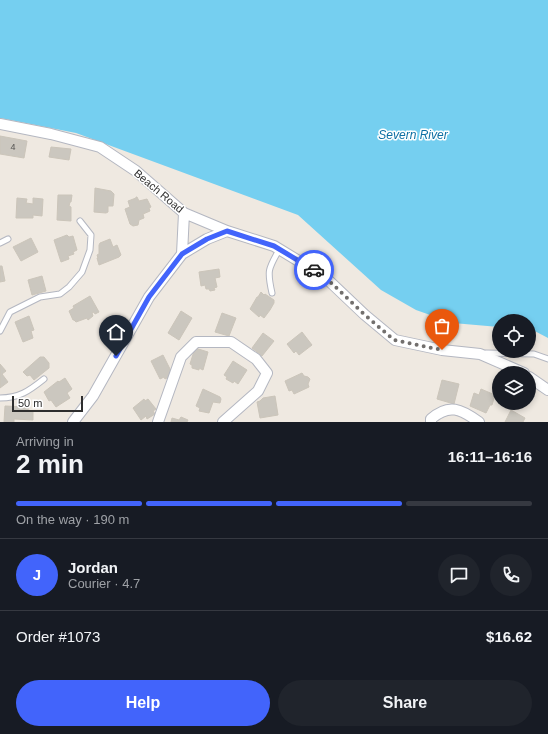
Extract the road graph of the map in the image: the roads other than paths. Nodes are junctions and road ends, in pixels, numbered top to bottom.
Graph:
1 (0, 124) edge
2 (184, 213) junction
3 (80, 222) dead end
4 (227, 231) junction
5 (8, 239) dead end
6 (0, 243) edge
7 (279, 250) junction
8 (182, 254) junction
9 (272, 293) dead end
10 (0, 330) edge
11 (480, 354) junction
12 (548, 359) edge
13 (508, 366) edge
14 (44, 379) dead end
15 (536, 382) edge
16 (548, 390) edge
17 (0, 398) edge
18 (73, 422) edge
19 (158, 422) edge
20 (223, 422) edge
21 (431, 422) edge
22 (479, 422) edge

1 - 2 street, Beach Road
2 - 4 street, Beach Road
2 - 8 street
3 - 10 lane
4 - 7 street, Beach Road
4 - 8 street
5 - 6 lane
7 - 9 lane
7 - 11 street, Beach Road
8 - 18 street
11 - 12 lane
11 - 13 street, Beach Road
14 - 17 lane
15 - 16 street
19 - 20 street
21 - 22 street

